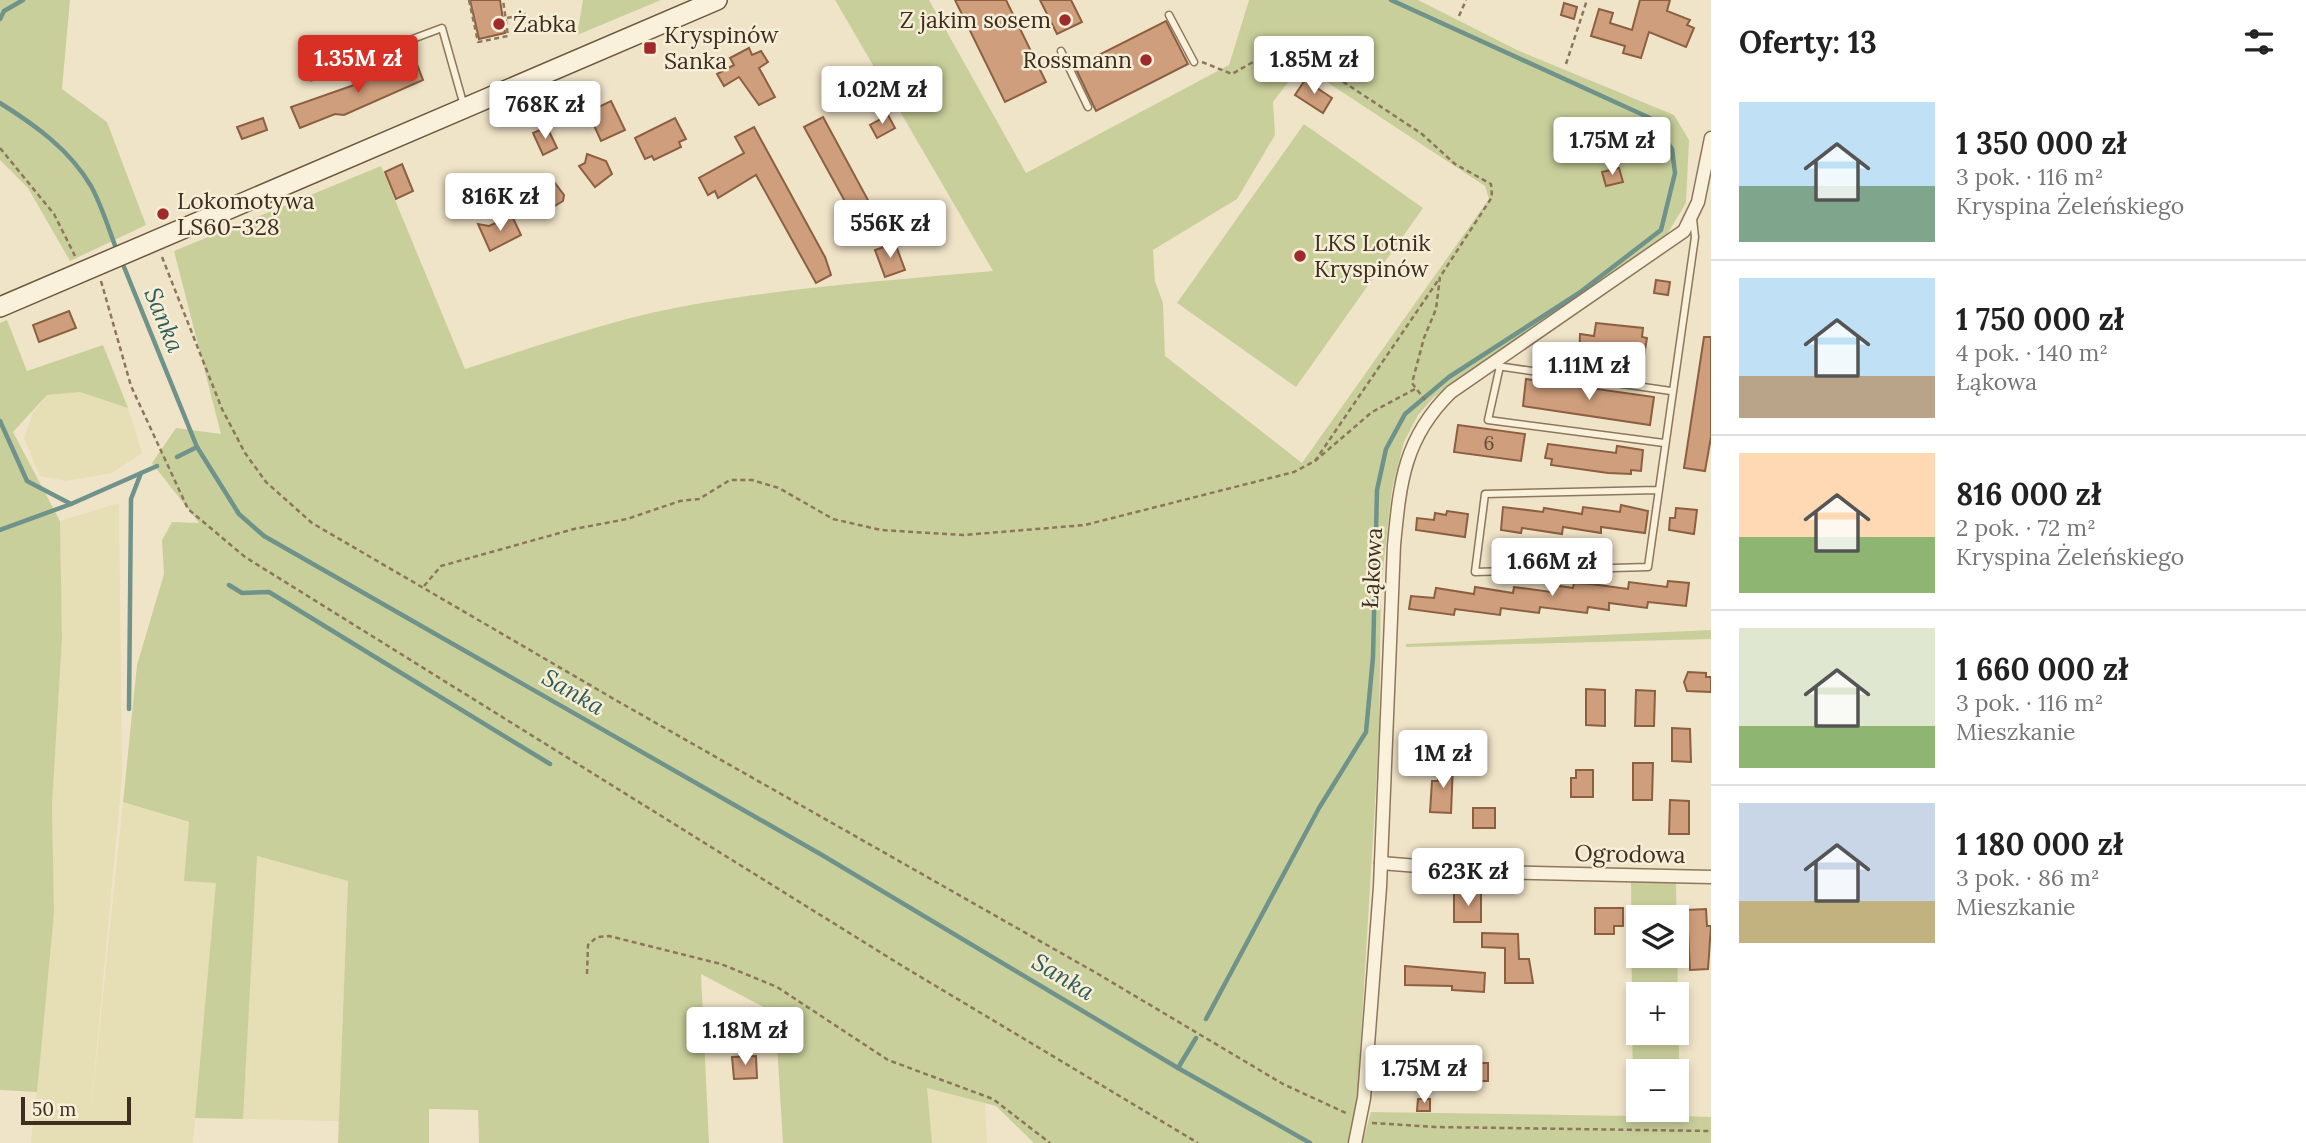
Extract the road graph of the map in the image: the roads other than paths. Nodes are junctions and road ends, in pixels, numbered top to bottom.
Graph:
1 (717, 0) edge
2 (1169, 15) dead end
3 (1061, 51) dead end
4 (1194, 62) road end
5 (312, 77) dead end
6 (1088, 107) dead end
7 (465, 108) junction
8 (1711, 138) edge
9 (1693, 219) junction
10 (0, 307) edge
11 (1494, 365) junction
12 (1671, 391) junction
13 (1664, 443) junction
14 (1658, 489) junction
15 (1381, 863) junction
16 (1711, 877) edge
17 (1355, 1143) edge

1 - 7 main road
2 - 4 lane
3 - 6 lane
5 - 7 lane
7 - 10 main road
8 - 9 street
9 - 11 street, Łąkowa
9 - 12 lane
11 - 12 lane
11 - 13 lane
11 - 15 street, Łąkowa
12 - 13 lane
13 - 14 lane
14 - 14 lane
15 - 16 street, Ogrodowa
15 - 17 street, Łąkowa

